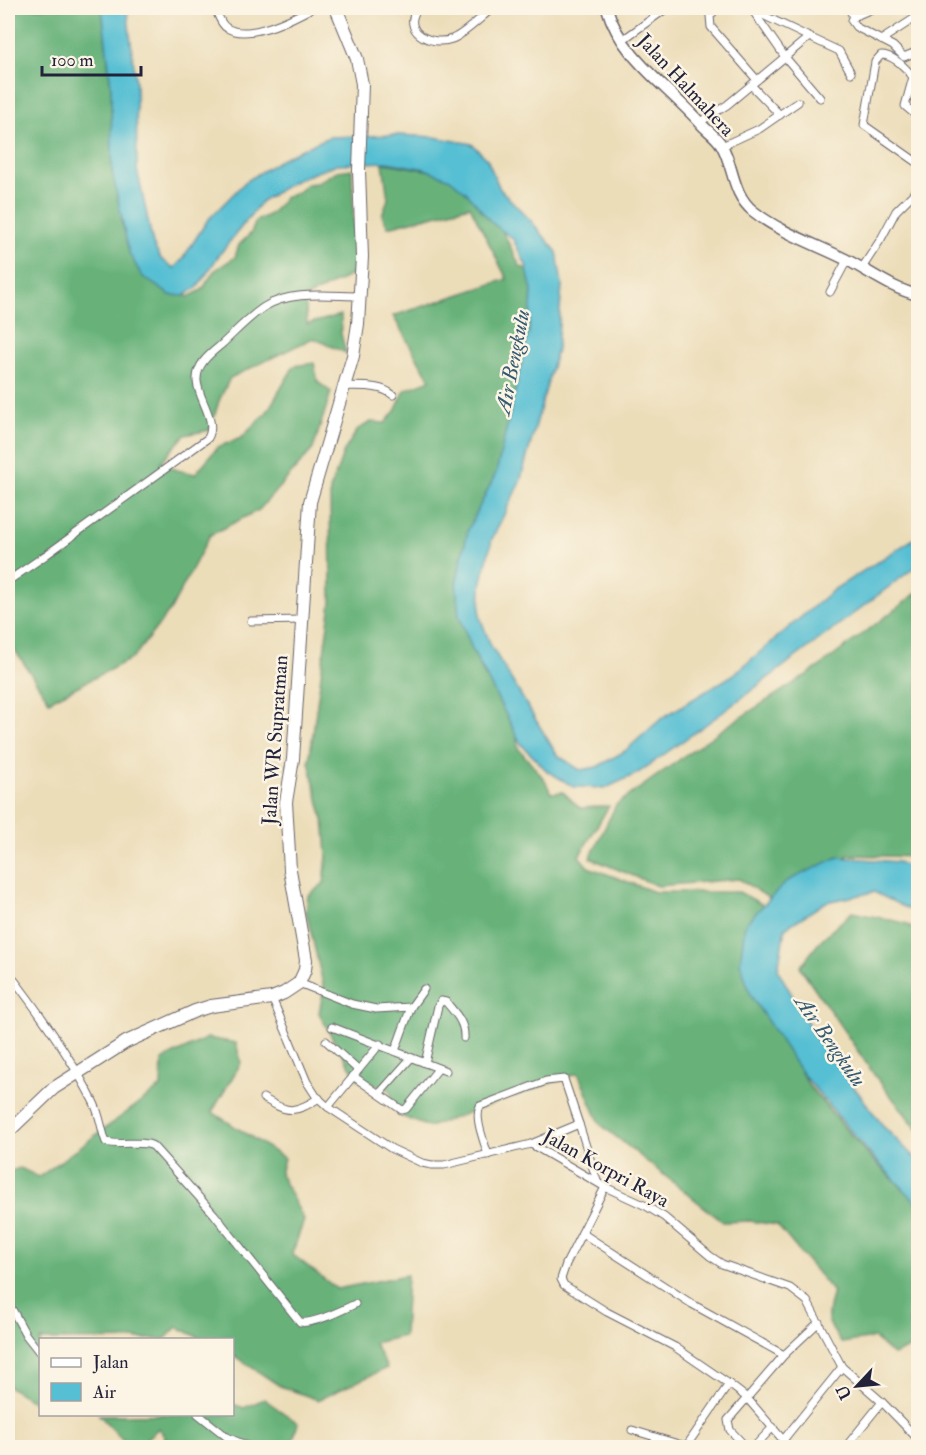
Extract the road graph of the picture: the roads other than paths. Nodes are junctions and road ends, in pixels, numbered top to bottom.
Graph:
1 (215, 8) edge
2 (312, 8) edge
3 (336, 8) edge
4 (418, 8) edge
5 (493, 8) edge
6 (607, 8) edge
7 (667, 8) edge
8 (717, 8) edge
9 (849, 8) edge
10 (874, 8) edge
11 (916, 8) edge
12 (751, 9) edge
13 (853, 16) junction
14 (809, 37) junction
15 (881, 40) junction
16 (621, 41) junction
17 (918, 51) edge
18 (785, 57) junction
19 (904, 57) junction
20 (898, 62) junction
21 (851, 73) dead end
22 (913, 77) junction
23 (754, 82) junction
24 (918, 87) edge
25 (820, 98) dead end
26 (798, 102) dead end
27 (780, 115) junction
28 (918, 117) edge
29 (700, 122) junction
30 (722, 146) junction
31 (918, 163) edge
32 (915, 192) dead end
33 (848, 260) junction
34 (862, 268) junction
35 (830, 292) dead end
36 (918, 295) edge
37 (360, 296) junction
38 (343, 386) junction
39 (393, 394) dead end
40 (8, 581) edge
41 (303, 620) junction
42 (251, 621) dead end
43 (8, 972) edge
44 (299, 983) junction
45 (424, 989) dead end
46 (272, 998) junction
47 (411, 1007) junction
48 (332, 1027) dead end
49 (464, 1038) dead end
50 (326, 1041) dead end
51 (380, 1044) junction
52 (395, 1051) junction
53 (411, 1058) junction
54 (425, 1063) junction
55 (355, 1073) junction
56 (78, 1074) junction
57 (379, 1094) junction
58 (263, 1098) dead end
59 (319, 1098) junction
60 (328, 1107) junction
61 (579, 1124) junction
62 (8, 1132) edge
63 (531, 1144) junction
64 (488, 1155) junction
65 (597, 1181) junction
66 (605, 1187) junction
67 (582, 1233) junction
68 (8, 1302) edge
69 (355, 1304) dead end
70 (819, 1322) junction
71 (39, 1352) edge
72 (784, 1355) junction
73 (842, 1367) junction
74 (729, 1384) junction
75 (746, 1397) junction
76 (882, 1402) junction
77 (200, 1416) edge
78 (773, 1427) junction
79 (632, 1430) dead end
80 (784, 1439) junction
81 (918, 1439) edge
82 (848, 1446) edge
83 (685, 1447) edge
84 (252, 1448) edge
85 (747, 1448) edge
86 (753, 1448) edge
87 (790, 1448) edge

1 - 2 street
3 - 37 highway, Jalan WR Supratman
4 - 5 street
6 - 16 main road, Jalan Halmahera
7 - 16 street
8 - 23 street
9 - 13 street
10 - 13 street
11 - 15 street
12 - 14 street
12 - 18 street
13 - 15 street
14 - 18 street
14 - 21 street
15 - 19 street
16 - 29 main road, Jalan Halmahera
17 - 19 street
18 - 23 street
18 - 25 street
19 - 20 street
20 - 22 street
20 - 31 street
22 - 24 street
22 - 28 street
23 - 27 street
23 - 29 street
26 - 27 street
27 - 30 street
29 - 30 main road, Jalan Halmahera
30 - 33 main road, Jalan Halmahera
32 - 34 street
33 - 34 main road, Jalan Halmahera
33 - 35 street
34 - 36 main road, Jalan Halmahera
37 - 38 highway, Jalan WR Supratman
37 - 40 street
38 - 39 street
38 - 41 highway, Jalan WR Supratman
41 - 42 street
41 - 44 highway, Jalan WR Supratman
43 - 56 street
44 - 46 highway
44 - 47 street
45 - 47 street
46 - 56 highway
46 - 59 street, Jalan Korpri Raya
47 - 52 street
48 - 51 street
49 - 54 street
50 - 55 street
51 - 52 street
51 - 55 street
52 - 53 street
53 - 54 street
53 - 57 street
54 - 57 street
55 - 57 street
55 - 60 street
56 - 62 highway
56 - 69 street
58 - 59 street
59 - 60 street, Jalan Korpri Raya
60 - 64 street, Jalan Korpri Raya
61 - 63 street
61 - 64 street
61 - 65 street
63 - 64 street, Jalan Korpri Raya
63 - 65 street, Jalan Korpri Raya
65 - 66 street, Jalan Korpri Raya
66 - 67 street
66 - 70 street, Jalan Korpri Raya
67 - 72 street
67 - 74 street
68 - 71 street
70 - 72 street
70 - 73 street, Jalan Korpri Raya
72 - 75 street
73 - 76 street, Jalan Korpri Raya
73 - 80 street
74 - 75 street
74 - 83 street
75 - 78 street
75 - 85 street
76 - 81 street, Jalan Korpri Raya
76 - 82 street
77 - 84 street
78 - 80 street
78 - 86 street
79 - 83 street
80 - 87 street

